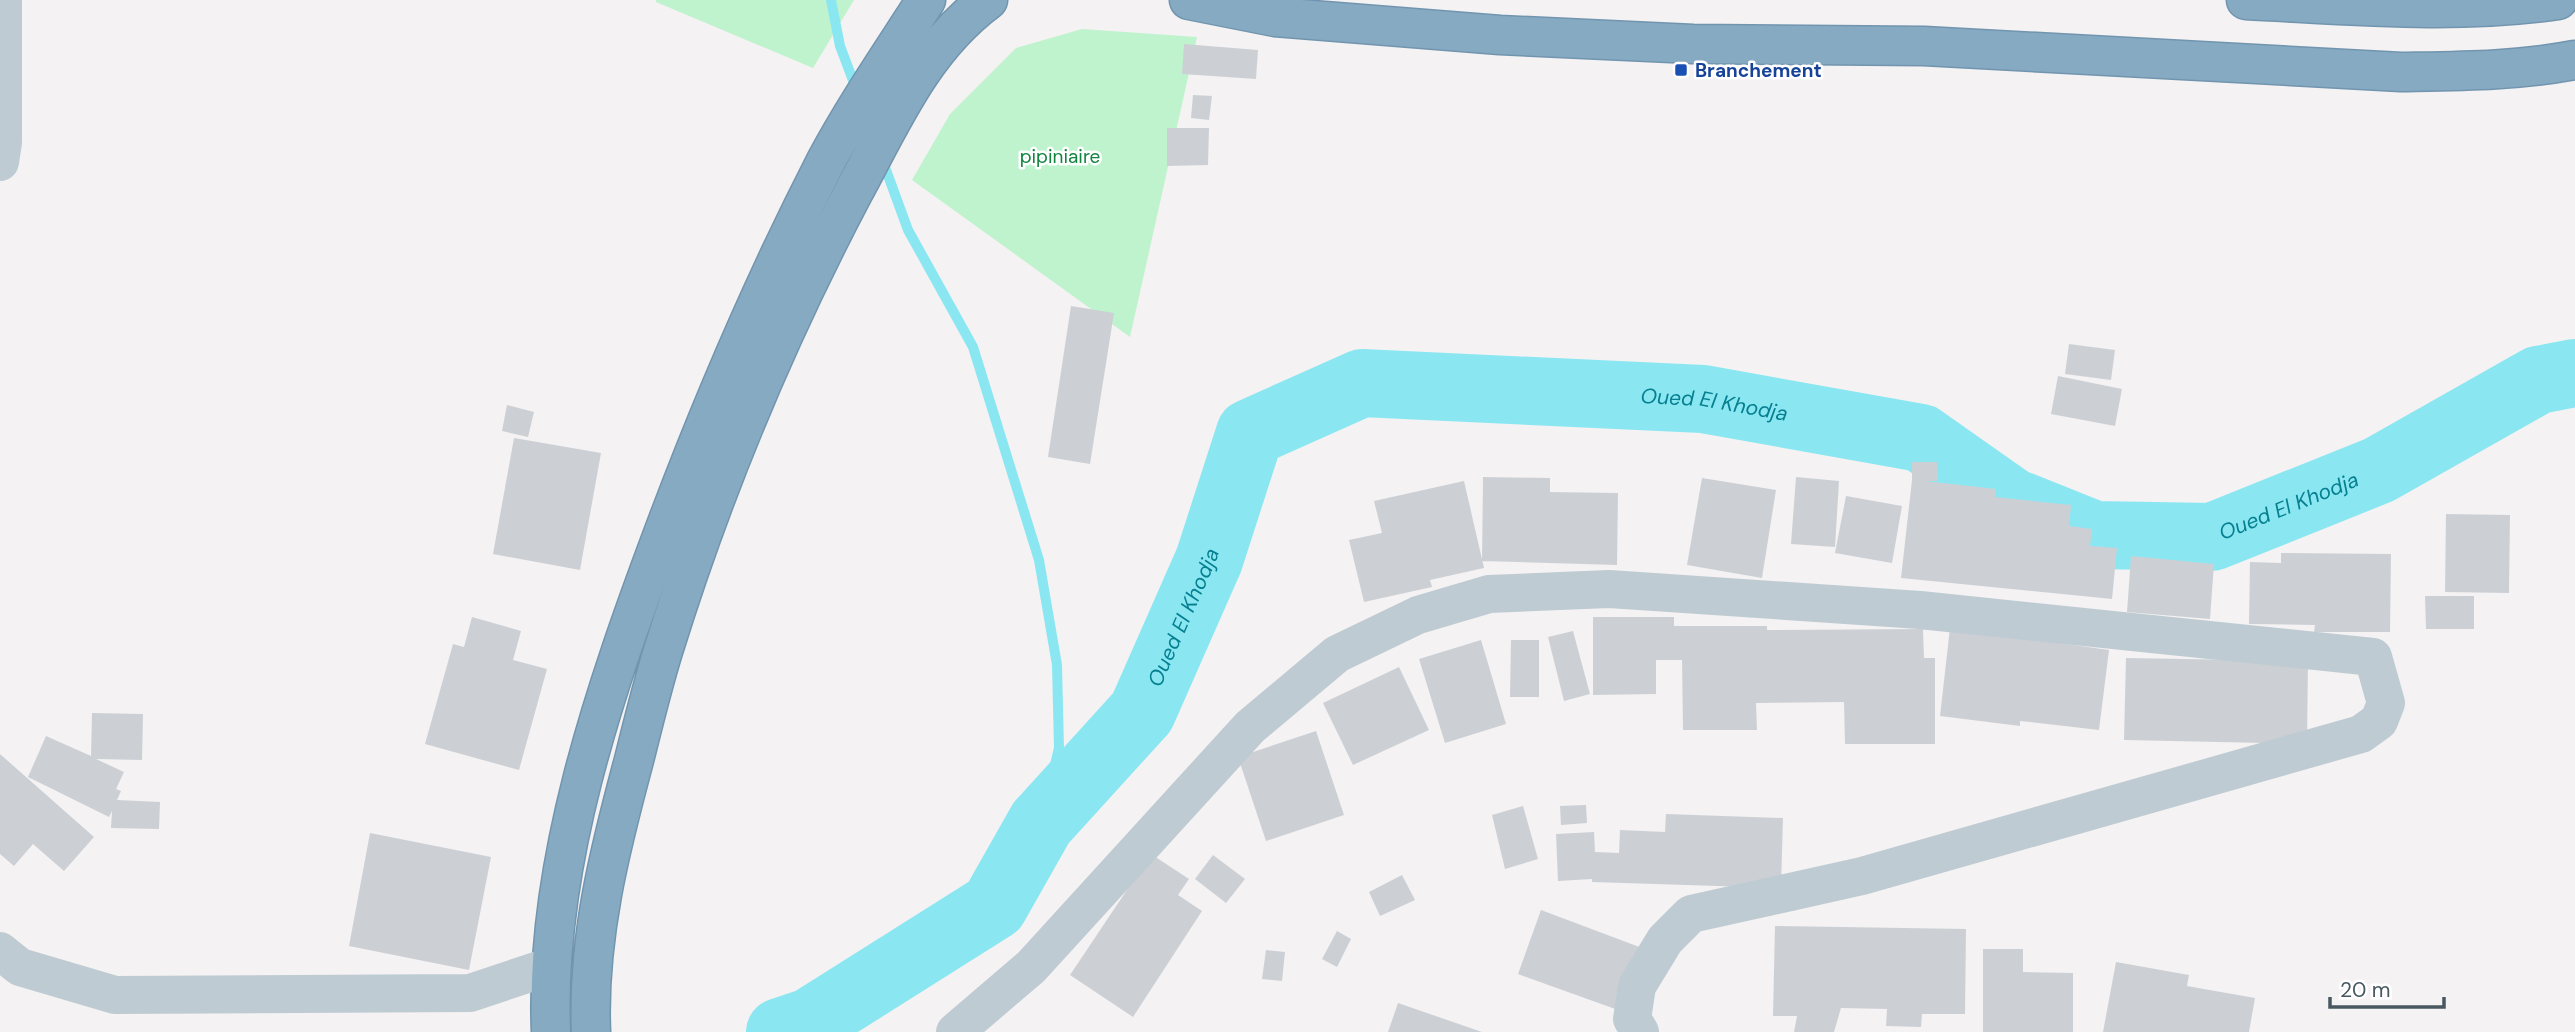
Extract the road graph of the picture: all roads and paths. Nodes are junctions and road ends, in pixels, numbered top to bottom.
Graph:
1 (3, 0) edge
2 (926, 0) edge
3 (988, 0) edge
4 (1189, 0) edge
5 (2246, 0) edge
6 (2558, 0) edge
7 (2575, 60) edge
8 (893, 81) junction
9 (0, 162) edge
10 (0, 951) edge
11 (551, 966) junction
12 (591, 1025) edge
13 (550, 1026) edge
14 (955, 1032) edge
15 (1640, 1032) edge

1 - 9 street
2 - 8 highway
3 - 8 highway
4 - 7 highway
5 - 6 highway
8 - 11 highway
8 - 12 highway
10 - 11 street
11 - 13 highway
14 - 15 street

